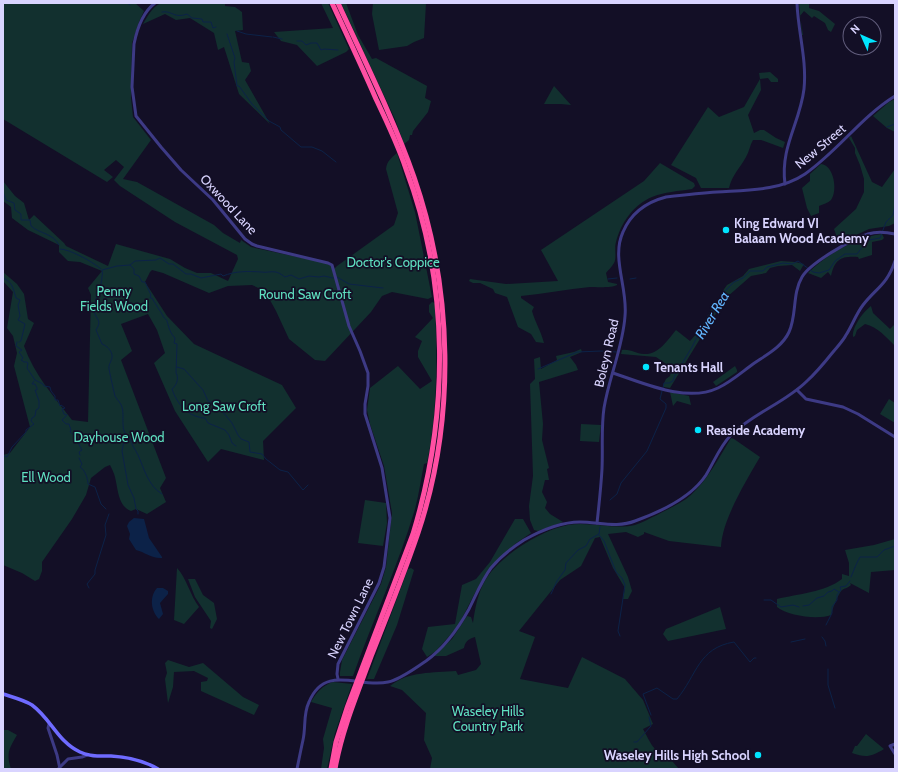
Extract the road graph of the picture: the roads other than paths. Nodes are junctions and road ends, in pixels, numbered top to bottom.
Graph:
1 (156, 3) edge
2 (332, 3) edge
3 (338, 3) edge
4 (798, 3) edge
5 (895, 96) edge
6 (785, 184) junction
7 (700, 194) joint
8 (895, 234) edge
9 (895, 261) edge
10 (332, 265) joint
11 (613, 373) junction
12 (797, 390) junction
13 (895, 437) edge
14 (597, 523) junction
15 (338, 679) junction
16 (3, 694) edge
17 (49, 724) junction
18 (895, 744) edge
19 (895, 754) edge
20 (87, 755) junction
21 (298, 767) edge
22 (60, 768) edge
23 (158, 769) edge
24 (331, 769) edge
25 (336, 769) edge

1 - 10 street, Oxwood Lane
2 - 24 highway
3 - 25 highway
4 - 6 street
5 - 6 street, New Street
6 - 7 street, New Street
7 - 11 street, Boleyn Road
8 - 11 street
9 - 12 street
10 - 15 street, New Town Lane
11 - 14 street, Boleyn Road
12 - 13 street
12 - 14 street
14 - 15 street
15 - 21 street
16 - 17 main road
17 - 20 main road
17 - 22 street
18 - 19 street
20 - 22 street
20 - 23 main road

